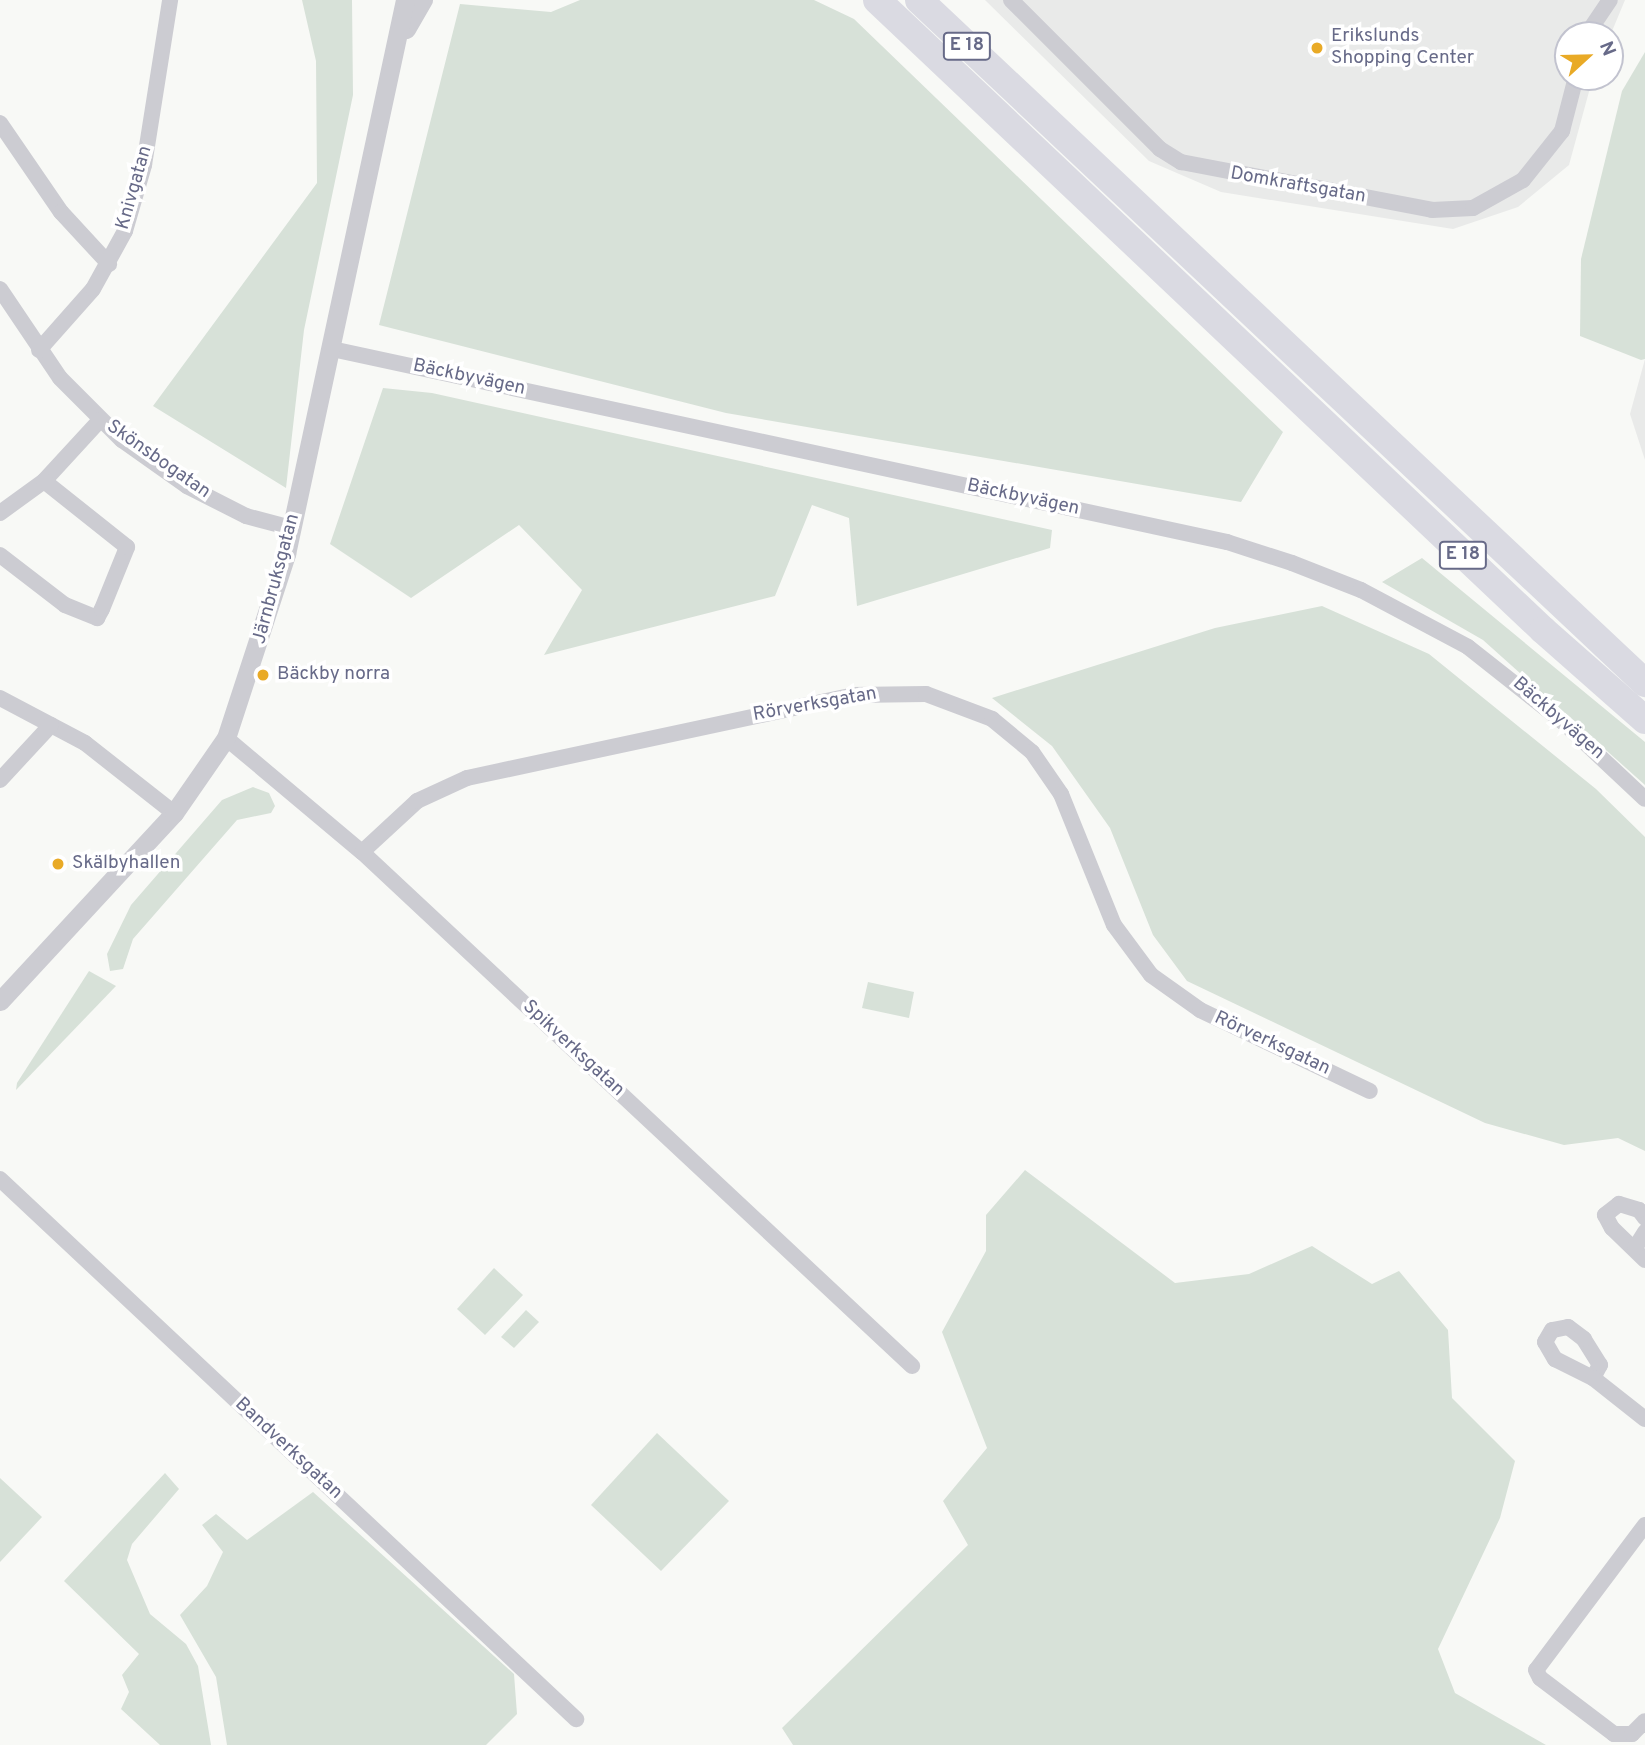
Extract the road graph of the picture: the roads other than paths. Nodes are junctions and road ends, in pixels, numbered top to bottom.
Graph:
1 (170, 0) edge
2 (405, 0) edge
3 (423, 0) edge
4 (856, 0) edge
5 (877, 0) edge
6 (920, 0) edge
7 (1011, 0) edge
8 (1596, 0) edge
9 (1610, 0) edge
10 (1591, 21) edge
11 (1596, 21) edge
12 (923, 43) junction
13 (389, 76) junction
14 (1572, 91) edge
15 (0, 123) edge
16 (109, 264) junction
17 (0, 289) edge
18 (332, 349) junction
19 (39, 350) junction
20 (100, 420) junction
21 (44, 481) junction
22 (0, 513) edge
23 (291, 528) junction
24 (0, 555) edge
25 (1645, 683) edge
26 (0, 698) edge
27 (1645, 720) edge
28 (51, 725) junction
29 (226, 738) junction
30 (0, 780) edge
31 (1645, 799) edge
32 (174, 813) junction
33 (362, 852) junction
34 (0, 1001) edge
35 (1370, 1091) dead end
36 (0, 1180) edge
37 (1645, 1218) edge
38 (1645, 1232) edge
39 (1640, 1254) edge
40 (912, 1366) dead end
41 (1593, 1378) dead end
42 (1645, 1419) edge
43 (1645, 1525) edge
44 (576, 1719) dead end
45 (1645, 1721) edge

1 - 16 street, Knivgatan
2 - 13 street, Järnbruksgatan
3 - 13 street, Järnbruksgatan
4 - 12 highway, E 18
5 - 12 highway, E 18
6 - 25 highway, E 18
7 - 14 street, Domkraftsgatan
8 - 10 street
9 - 11 street
12 - 27 highway, E 18
13 - 18 street, Järnbruksgatan
15 - 16 street
16 - 19 street, Knivgatan
17 - 19 street, Skönsbogatan
18 - 23 street, Järnbruksgatan
18 - 31 street, Bäckbyvägen
19 - 20 street, Skönsbogatan
20 - 21 street
20 - 23 street, Skönsbogatan
21 - 22 street
21 - 24 street
23 - 29 street, Järnbruksgatan
26 - 28 street
28 - 30 street
28 - 32 street
29 - 32 street, Järnbruksgatan
29 - 33 street, Spikverksgatan
32 - 34 street, Järnbruksgatan
33 - 35 street, Rörverksgatan
33 - 40 street, Spikverksgatan
36 - 44 street, Bandverksgatan
37 - 39 street
38 - 39 street
41 - 42 street
43 - 45 street

